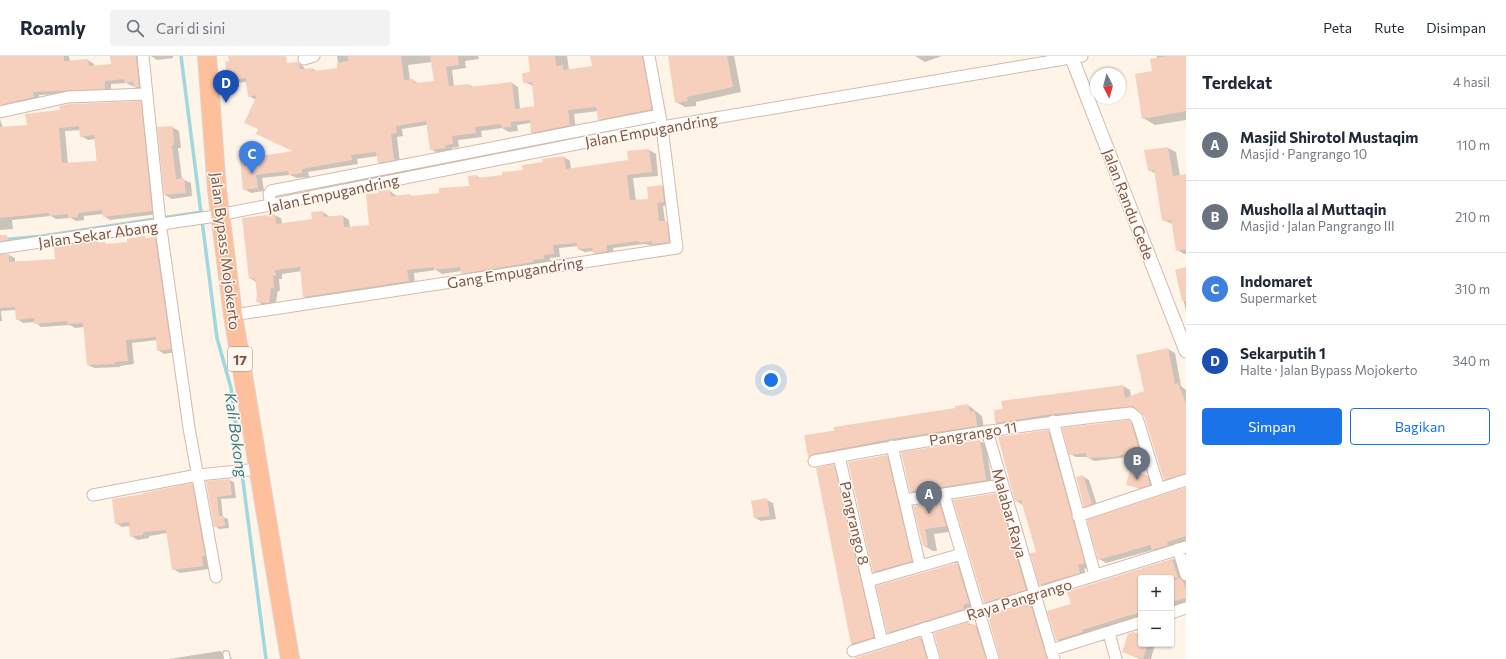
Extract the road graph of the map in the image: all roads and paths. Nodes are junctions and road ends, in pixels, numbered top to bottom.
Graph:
1 (143, 56) edge
2 (207, 56) edge
3 (649, 56) edge
4 (1075, 57) edge
5 (146, 94) junction
6 (0, 112) edge
7 (661, 120) junction
8 (215, 216) junction
9 (197, 219) joint
10 (160, 221) junction
11 (0, 248) edge
12 (233, 315) junction
13 (1186, 352) edge
14 (1053, 421) junction
15 (987, 431) junction
16 (892, 446) junction
17 (839, 456) junction
18 (814, 461) dead end
19 (253, 469) junction
20 (198, 475) junction
21 (1186, 480) edge
22 (1002, 485) junction
23 (1159, 489) junction
24 (944, 494) junction
25 (93, 495) dead end
26 (905, 500) junction
27 (1078, 516) junction
28 (1182, 548) edge
29 (962, 554) junction
30 (920, 566) junction
31 (1095, 575) junction
32 (1186, 575) edge
33 (216, 576) dead end
34 (868, 581) junction
35 (1034, 594) junction
36 (1186, 608) edge
37 (979, 611) junction
38 (1174, 612) edge
39 (1138, 623) edge
40 (925, 628) junction
41 (1109, 633) junction
42 (882, 642) junction
43 (853, 651) dead end
44 (1053, 655) edge
45 (290, 659) edge
46 (934, 659) edge
47 (993, 659) edge
48 (1116, 659) edge

1 - 5 street
2 - 8 highway, Jalan Bypass Mojokerto / 17
3 - 7 street
4 - 7 street, Jalan Empugandring
4 - 13 street, Jalan Randu Gede
5 - 6 street
5 - 10 street
7 - 8 street, Jalan Empugandring
7 - 12 street, Gang Empugandring
8 - 9 street, Jalan Empugandring
8 - 12 highway, Jalan Bypass Mojokerto / 17
9 - 10 street, Jalan Sekar Abang
10 - 11 street, Jalan Sekar Abang
10 - 20 street
12 - 19 highway, Jalan Bypass Mojokerto / 17
14 - 15 street, Pangrango 11
14 - 23 street, Pangrango 11
14 - 27 street
15 - 16 street, Pangrango 11
15 - 22 street, Malabar Raya
16 - 17 street
16 - 26 street
17 - 18 street
17 - 34 street, Pangrango 8
19 - 20 street
19 - 45 highway, Jalan Bypass Mojokerto / 17
20 - 25 street
20 - 33 street
21 - 23 street
22 - 24 street
22 - 35 street, Malabar Raya
23 - 27 street
24 - 26 street
24 - 29 street
26 - 30 street
27 - 31 street
28 - 31 street, Raya Pangrango
28 - 32 street
29 - 30 street
29 - 37 street
30 - 34 street
31 - 35 street, Raya Pangrango
34 - 42 street, Pangrango 8
35 - 37 street, Raya Pangrango
35 - 44 street, Malabar Raya
36 - 38 street
37 - 40 street, Raya Pangrango
37 - 47 street
39 - 41 street
40 - 42 street, Raya Pangrango
40 - 46 street
41 - 44 street
41 - 48 street
42 - 43 street, Raya Pangrango

